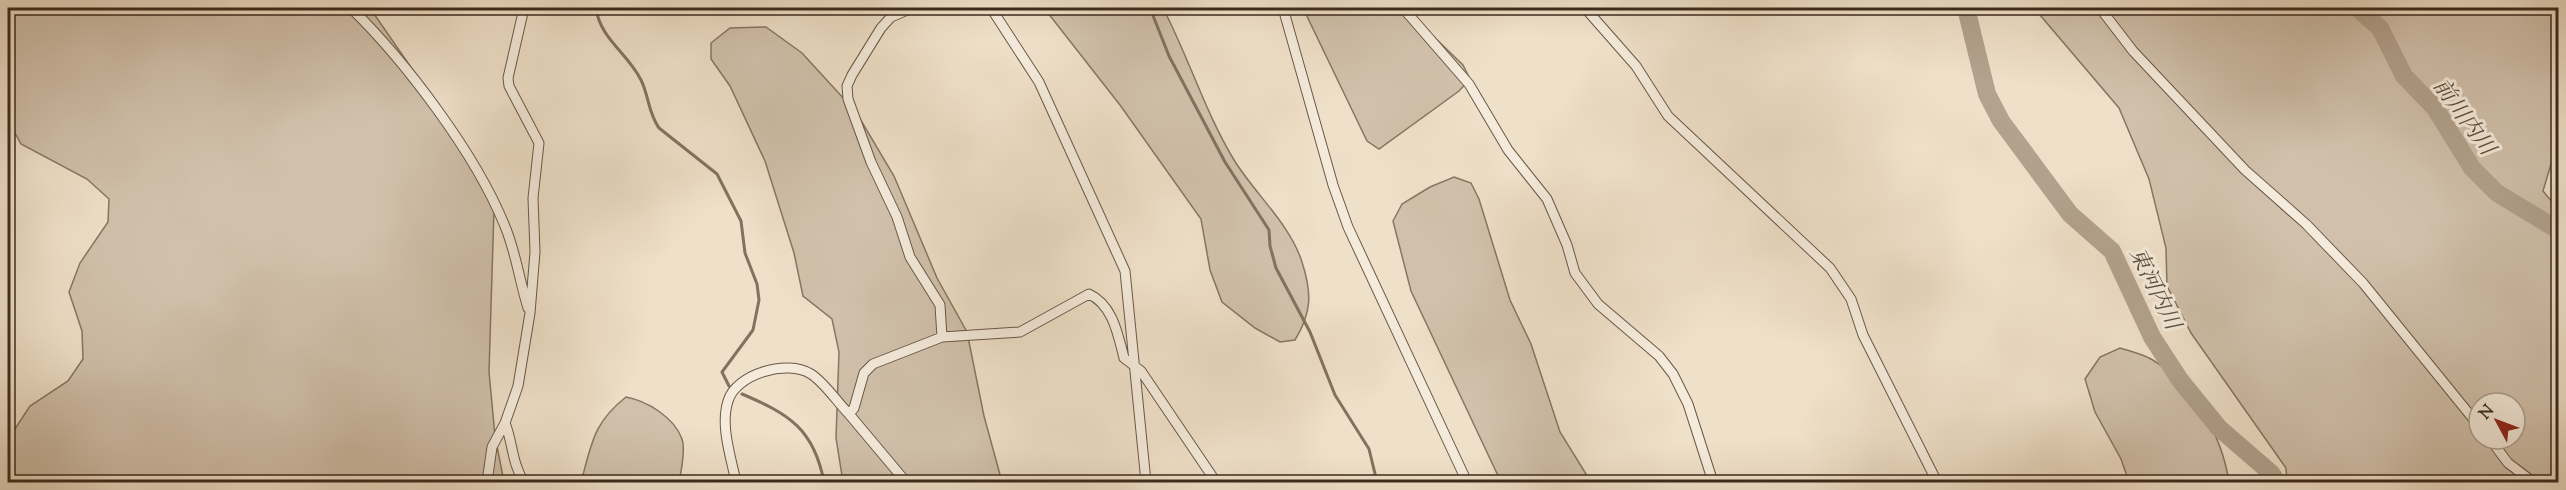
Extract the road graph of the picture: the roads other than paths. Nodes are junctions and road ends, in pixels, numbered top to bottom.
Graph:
1 (351, 8) edge
2 (524, 8) edge
3 (912, 8) edge
4 (991, 8) edge
5 (1283, 8) edge
6 (1403, 8) edge
7 (1585, 8) edge
8 (2100, 8) edge
9 (530, 313) junction
10 (942, 337) junction
11 (1135, 367) junction
12 (2467, 411) edge
13 (849, 414) junction
14 (505, 423) junction
15 (2499, 451) edge
16 (1712, 482) edge
17 (487, 483) edge
18 (524, 483) edge
19 (736, 483) edge
20 (906, 483) edge
21 (1146, 483) edge
22 (1216, 483) edge
23 (1467, 483) edge
24 (1937, 483) edge
25 (2533, 483) edge

1 - 9 street
2 - 9 street
3 - 10 street
4 - 11 street
5 - 23 street
6 - 16 street
7 - 24 street
8 - 12 street
9 - 14 street
10 - 11 street
10 - 13 street
11 - 21 street
11 - 22 street
13 - 19 street
13 - 20 street
14 - 17 street
14 - 18 street
15 - 25 street

